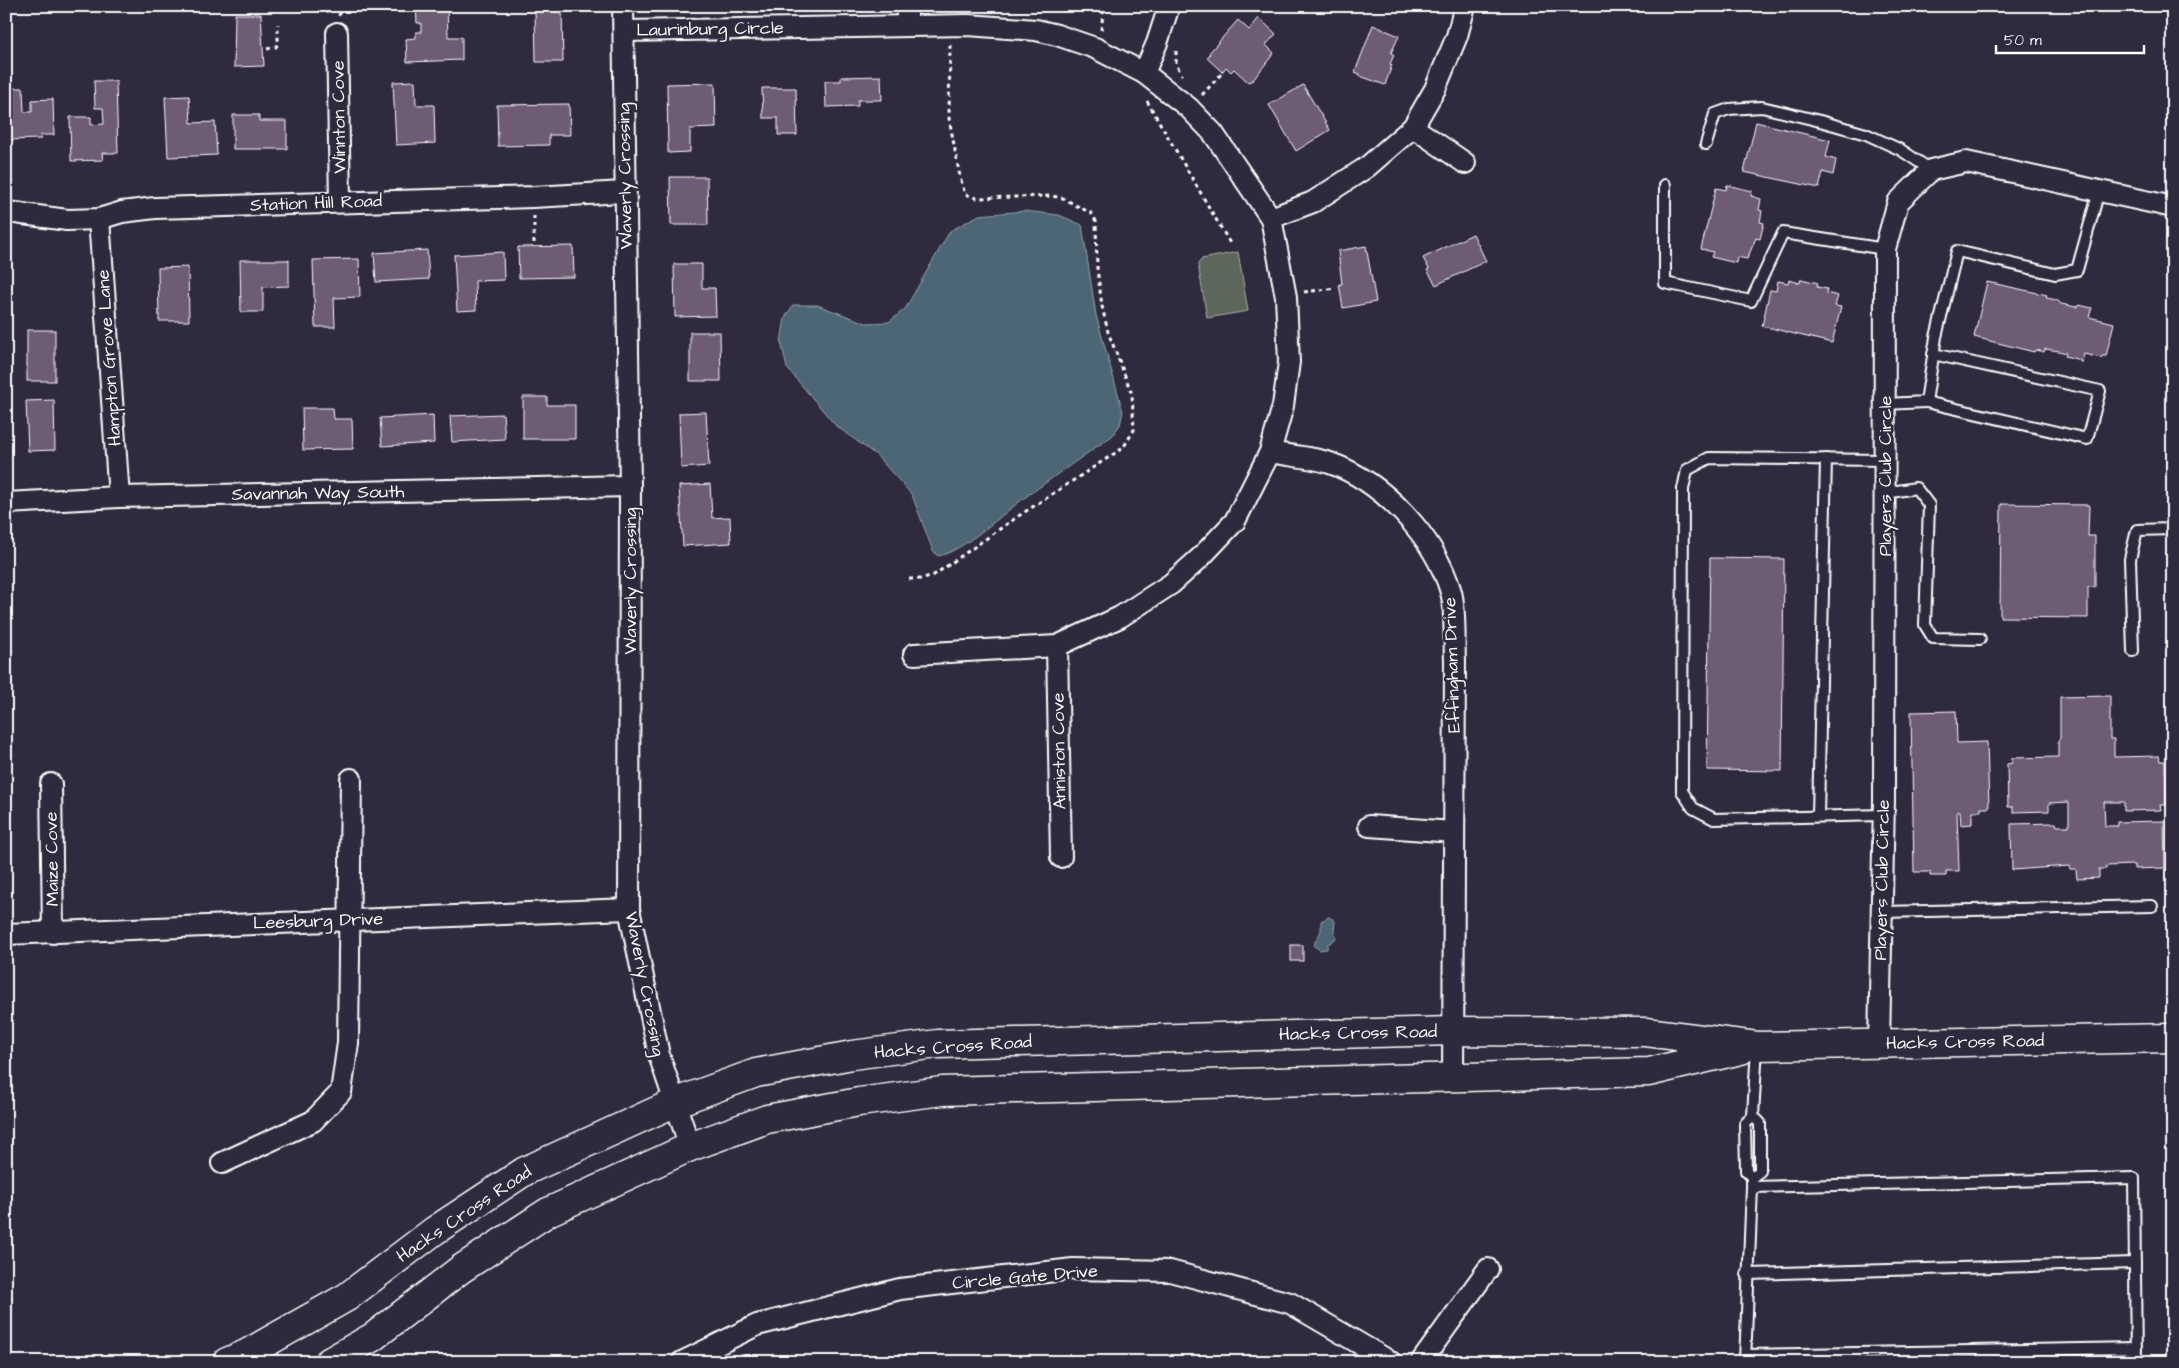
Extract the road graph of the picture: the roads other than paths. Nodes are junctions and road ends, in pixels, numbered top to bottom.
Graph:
1 (623, 6) edge
2 (1169, 6) edge
3 (1465, 6) edge
4 (907, 16) edge
5 (624, 31) junction
6 (337, 33) dead end
7 (1144, 73) junction
8 (1413, 127) junction
9 (1706, 144) dead end
10 (1466, 164) dead end
11 (1932, 170) junction
12 (1665, 185) dead end
13 (2099, 191) junction
14 (624, 192) junction
15 (340, 202) junction
16 (2173, 207) edge
17 (8, 212) dead end
18 (1271, 218) junction
19 (98, 219) junction
20 (1885, 249) junction
21 (1933, 354) junction
22 (1926, 402) junction
23 (1885, 404) junction
24 (1270, 452) junction
25 (1826, 460) junction
26 (1885, 460) junction
27 (630, 486) junction
28 (1885, 493) junction
29 (119, 497) junction
30 (6, 503) edge
31 (2173, 529) edge
32 (1980, 639) dead end
33 (1057, 646) junction
34 (2133, 652) dead end
35 (914, 654) dead end
36 (351, 779) dead end
37 (51, 784) dead end
38 (1883, 815) junction
39 (1818, 816) junction
40 (1369, 826) dead end
41 (1454, 832) junction
42 (1061, 857) dead end
43 (2152, 906) dead end
44 (629, 909) junction
45 (1882, 912) junction
46 (348, 920) junction
47 (53, 933) junction
48 (6, 934) edge
49 (1453, 1030) junction
50 (2173, 1038) edge
51 (1879, 1044) junction
52 (1757, 1046) junction
53 (1453, 1078) junction
54 (674, 1103) junction
55 (690, 1147) junction
56 (222, 1163) dead end
57 (1752, 1182) junction
58 (2135, 1263) junction
59 (1488, 1268) dead end
60 (1747, 1274) junction
61 (2136, 1348) junction
62 (1745, 1358) edge
63 (227, 1362) edge
64 (329, 1362) edge
65 (682, 1362) edge
66 (1391, 1362) edge
67 (1421, 1362) edge
68 (2136, 1362) edge

1 - 5 street, Waverly Crossing
2 - 7 street
3 - 8 street
4 - 5 street, Laurinburg Circle
4 - 7 street, Laurinburg Circle
5 - 14 street, Waverly Crossing
6 - 15 street, Winnton Cove
7 - 18 street, Laurinburg Circle
8 - 10 street
8 - 18 street
9 - 11 lane
11 - 13 street
11 - 20 street, Players Club Circle
12 - 20 lane
13 - 16 street
13 - 21 lane
14 - 15 street, Station Hill Road
14 - 27 street, Waverly Crossing
15 - 19 street, Station Hill Road
17 - 19 street, Station Hill Road
18 - 24 street, Laurinburg Circle
19 - 29 street, Hampton Grove Lane
20 - 23 street, Players Club Circle
21 - 22 lane
21 - 22 lane
22 - 23 lane
23 - 26 street, Players Club Circle
24 - 33 street, Laurinburg Circle
24 - 41 street, Effingham Drive
25 - 26 lane
25 - 39 lane
25 - 39 lane
26 - 28 street, Players Club Circle
27 - 29 street, Savannah Way South
27 - 44 street, Waverly Crossing
28 - 32 lane
28 - 38 street, Players Club Circle
29 - 30 street, Savannah Way South
31 - 34 lane
33 - 35 street, Laurinburg Circle
33 - 42 street, Anniston Cove
36 - 46 street
37 - 47 street, Maize Cove
38 - 39 lane
38 - 45 street, Players Club Circle
40 - 41 street
41 - 49 street, Effingham Drive
43 - 45 lane
44 - 46 street, Leesburg Drive
44 - 54 street, Waverly Crossing
45 - 51 street, Players Club Circle
46 - 47 street, Leesburg Drive
46 - 56 street
47 - 48 street, Leesburg Drive
49 - 52 main road, Hacks Cross Road
49 - 53 street, Effingham Drive
49 - 54 main road, Hacks Cross Road
50 - 51 main road, Hacks Cross Road
51 - 52 main road, Hacks Cross Road
52 - 53 main road, Hacks Cross Road
52 - 57 lane
53 - 55 main road, Hacks Cross Road
54 - 55 street, Waverly Crossing
54 - 63 main road, Hacks Cross Road
55 - 64 main road, Hacks Cross Road
57 - 58 lane
57 - 60 lane
58 - 60 lane
58 - 61 lane
59 - 67 street
60 - 62 lane
61 - 62 lane
61 - 68 lane
65 - 66 street, Circle Gate Drive

